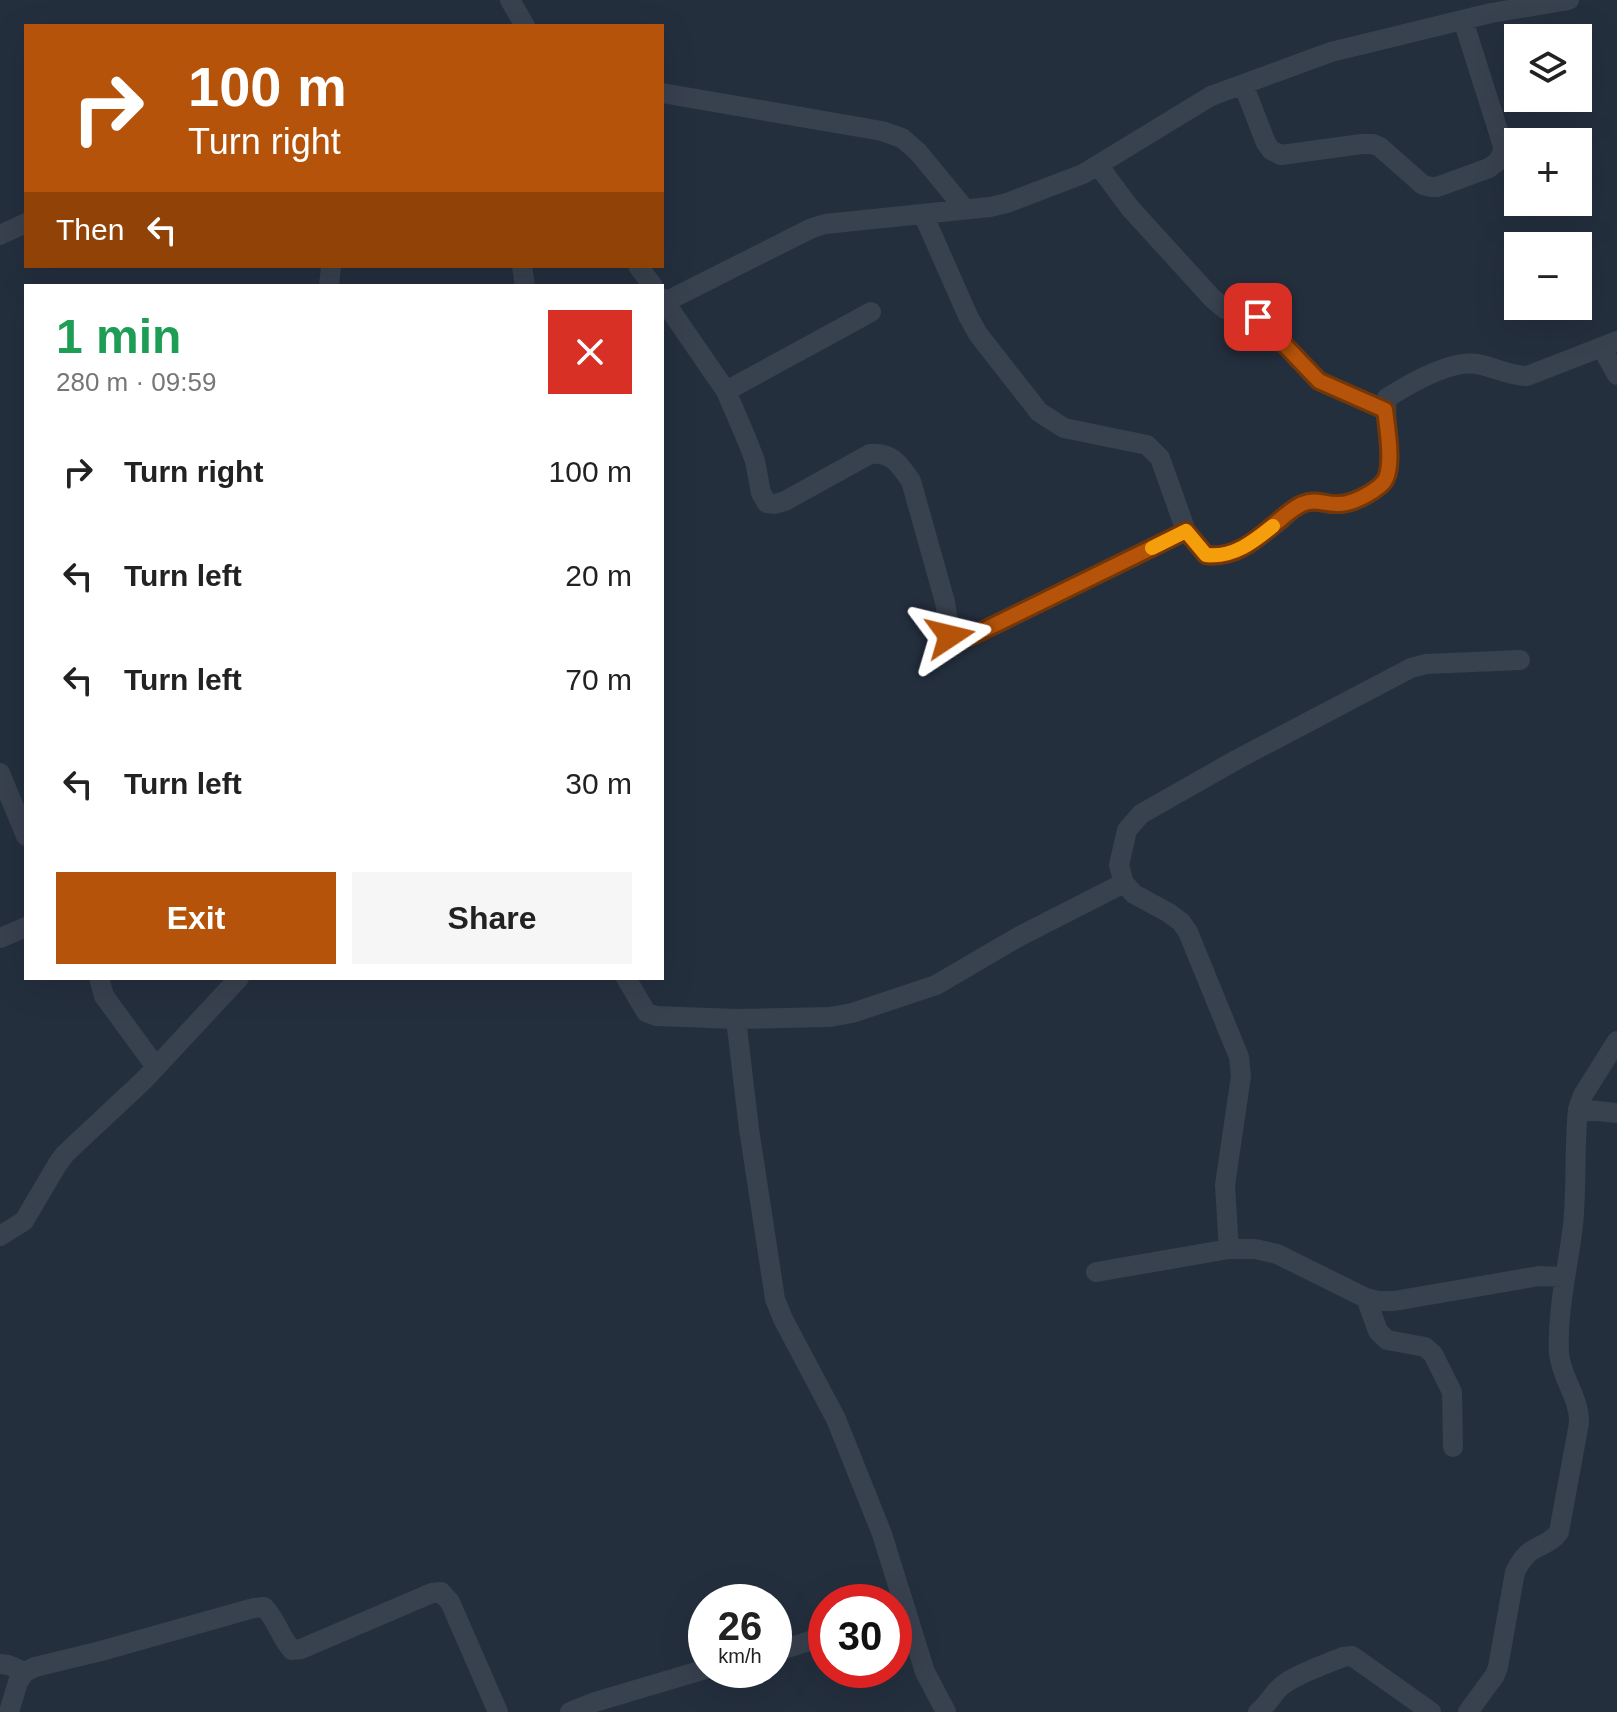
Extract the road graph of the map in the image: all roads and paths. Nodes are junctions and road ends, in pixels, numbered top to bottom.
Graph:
1 (510, 0) edge
2 (1569, 0) edge
3 (1463, 20) junction
4 (524, 24) edge
5 (1243, 84) junction
6 (664, 93) edge
7 (1098, 165) junction
8 (965, 209) junction
9 (923, 214) junction
10 (24, 224) edge
11 (0, 235) edge
12 (640, 268) edge
13 (652, 284) edge
14 (664, 293) edge
15 (664, 301) edge
16 (871, 312) dead end
17 (1609, 345) edge
18 (1617, 375) edge
19 (726, 391) junction
20 (1385, 410) junction
21 (1186, 531) junction
22 (1520, 660) dead end
23 (0, 773) edge
24 (24, 831) edge
25 (1124, 883) junction
26 (24, 928) edge
27 (0, 938) edge
28 (100, 980) edge
29 (237, 980) edge
30 (627, 980) edge
31 (736, 1019) junction
32 (1617, 1041) edge
33 (156, 1067) junction
34 (1578, 1109) junction
35 (1617, 1113) edge
36 (0, 1236) edge
37 (1229, 1249) junction
38 (1096, 1272) dead end
39 (1564, 1277) junction
40 (1366, 1298) junction
41 (1453, 1447) dead end
42 (894, 1584) edge
43 (912, 1641) edge
44 (0, 1664) edge
45 (25, 1672) junction
46 (688, 1674) edge
47 (9, 1712) edge
48 (498, 1712) edge
49 (570, 1712) edge
50 (946, 1712) edge
51 (1258, 1712) edge
52 (1431, 1712) edge
53 (1468, 1712) edge

1 - 4 street
2 - 3 street
3 - 5 street
3 - 5 street
5 - 7 street
6 - 8 street
7 - 8 street
7 - 20 street
8 - 9 street
9 - 14 street
9 - 21 street
10 - 11 street
12 - 13 street
15 - 19 street
16 - 19 street
17 - 18 street
17 - 20 street
19 - 21 street
20 - 21 street
22 - 25 street
23 - 24 street
25 - 31 street
25 - 37 street
26 - 27 street
28 - 33 street
29 - 33 street
30 - 31 street
31 - 42 street
32 - 34 street
33 - 36 street
34 - 35 street
34 - 39 street
37 - 38 street
37 - 40 street
39 - 40 street
39 - 53 street
40 - 41 street
43 - 50 street
44 - 45 street
45 - 47 street
45 - 48 street
46 - 49 street
51 - 52 street

